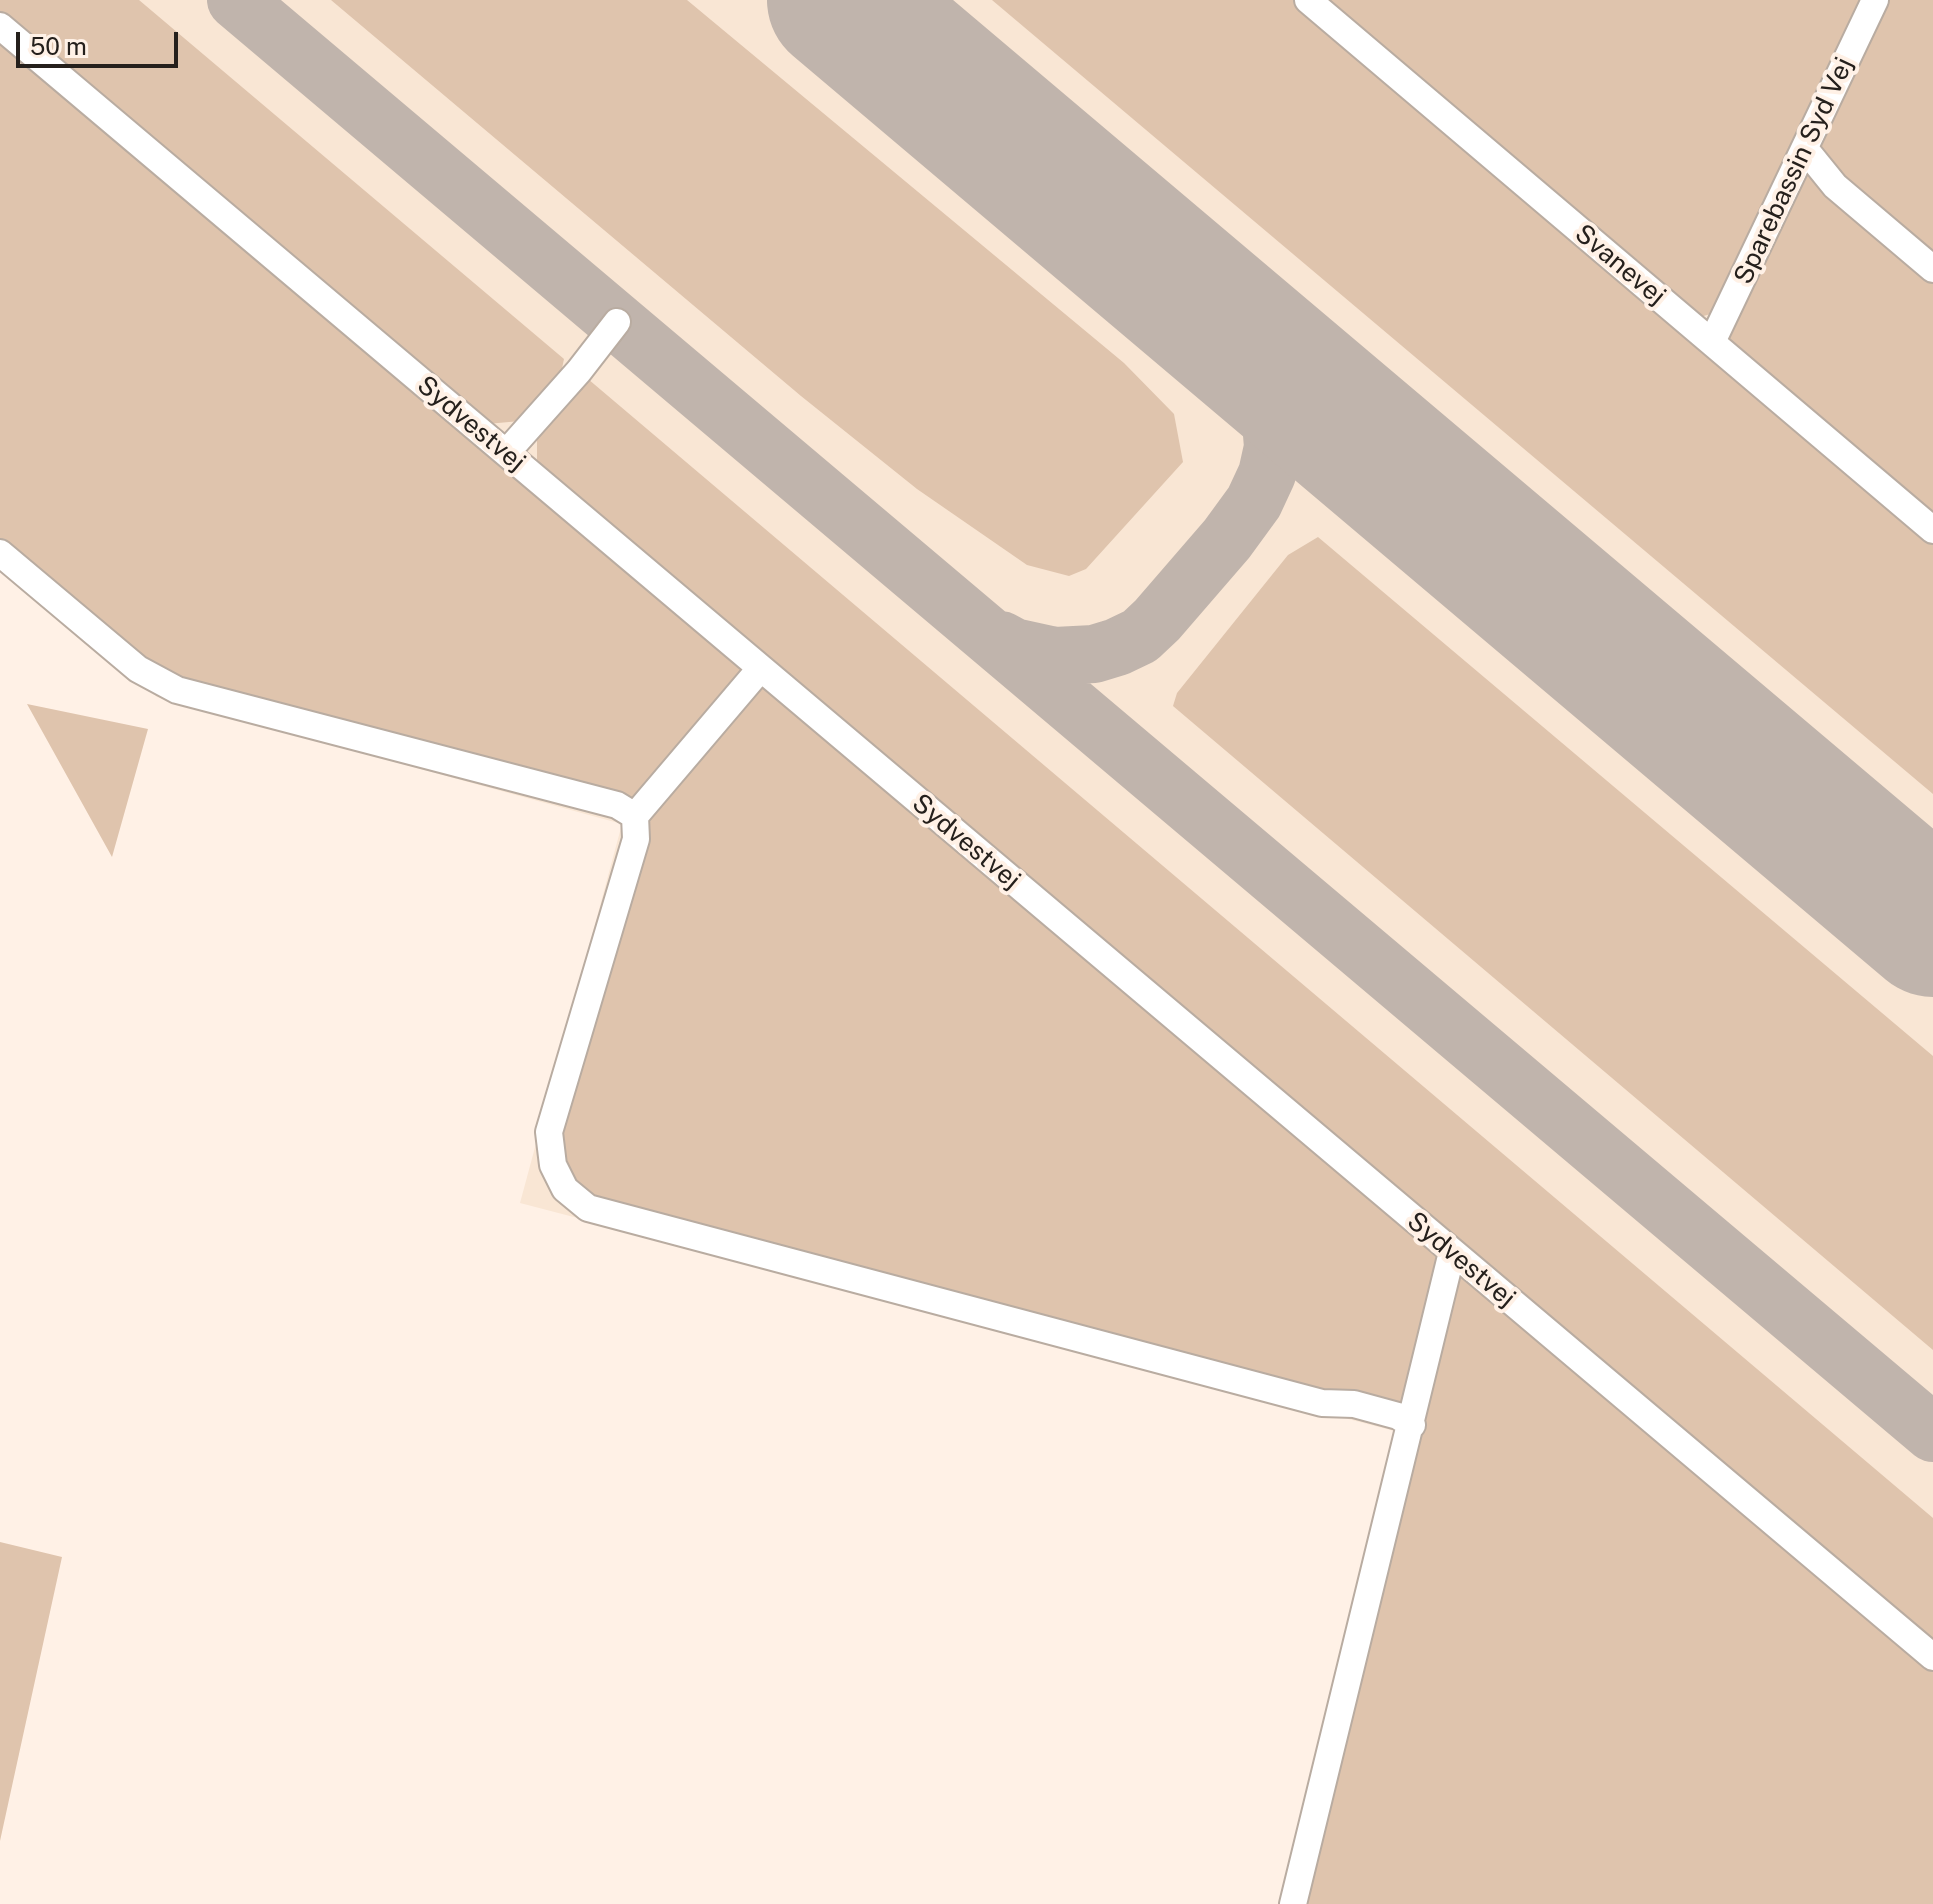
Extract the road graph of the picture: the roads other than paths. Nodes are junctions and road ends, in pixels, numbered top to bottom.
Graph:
1 (1308, 0) edge
2 (1875, 0) edge
3 (0, 26) edge
4 (1805, 149) junction
5 (1933, 269) edge
6 (617, 322) dead end
7 (1712, 342) junction
8 (506, 453) junction
9 (1933, 530) edge
10 (0, 553) edge
11 (760, 669) junction
12 (635, 816) junction
13 (1452, 1252) junction
14 (1412, 1425) junction
15 (1933, 1657) edge
16 (1293, 1904) edge

1 - 7 lane, Svanevej
2 - 4 lane, Sparebassin Syd Vej
3 - 8 lane, Sydvestvej
4 - 5 lane
4 - 7 lane, Sparebassin Syd Vej
6 - 8 lane
7 - 9 lane, Svanevej
8 - 11 lane, Sydvestvej
10 - 12 lane
11 - 12 lane
11 - 13 lane, Sydvestvej
12 - 14 lane
13 - 14 lane
13 - 15 lane, Sydvestvej
14 - 16 lane

